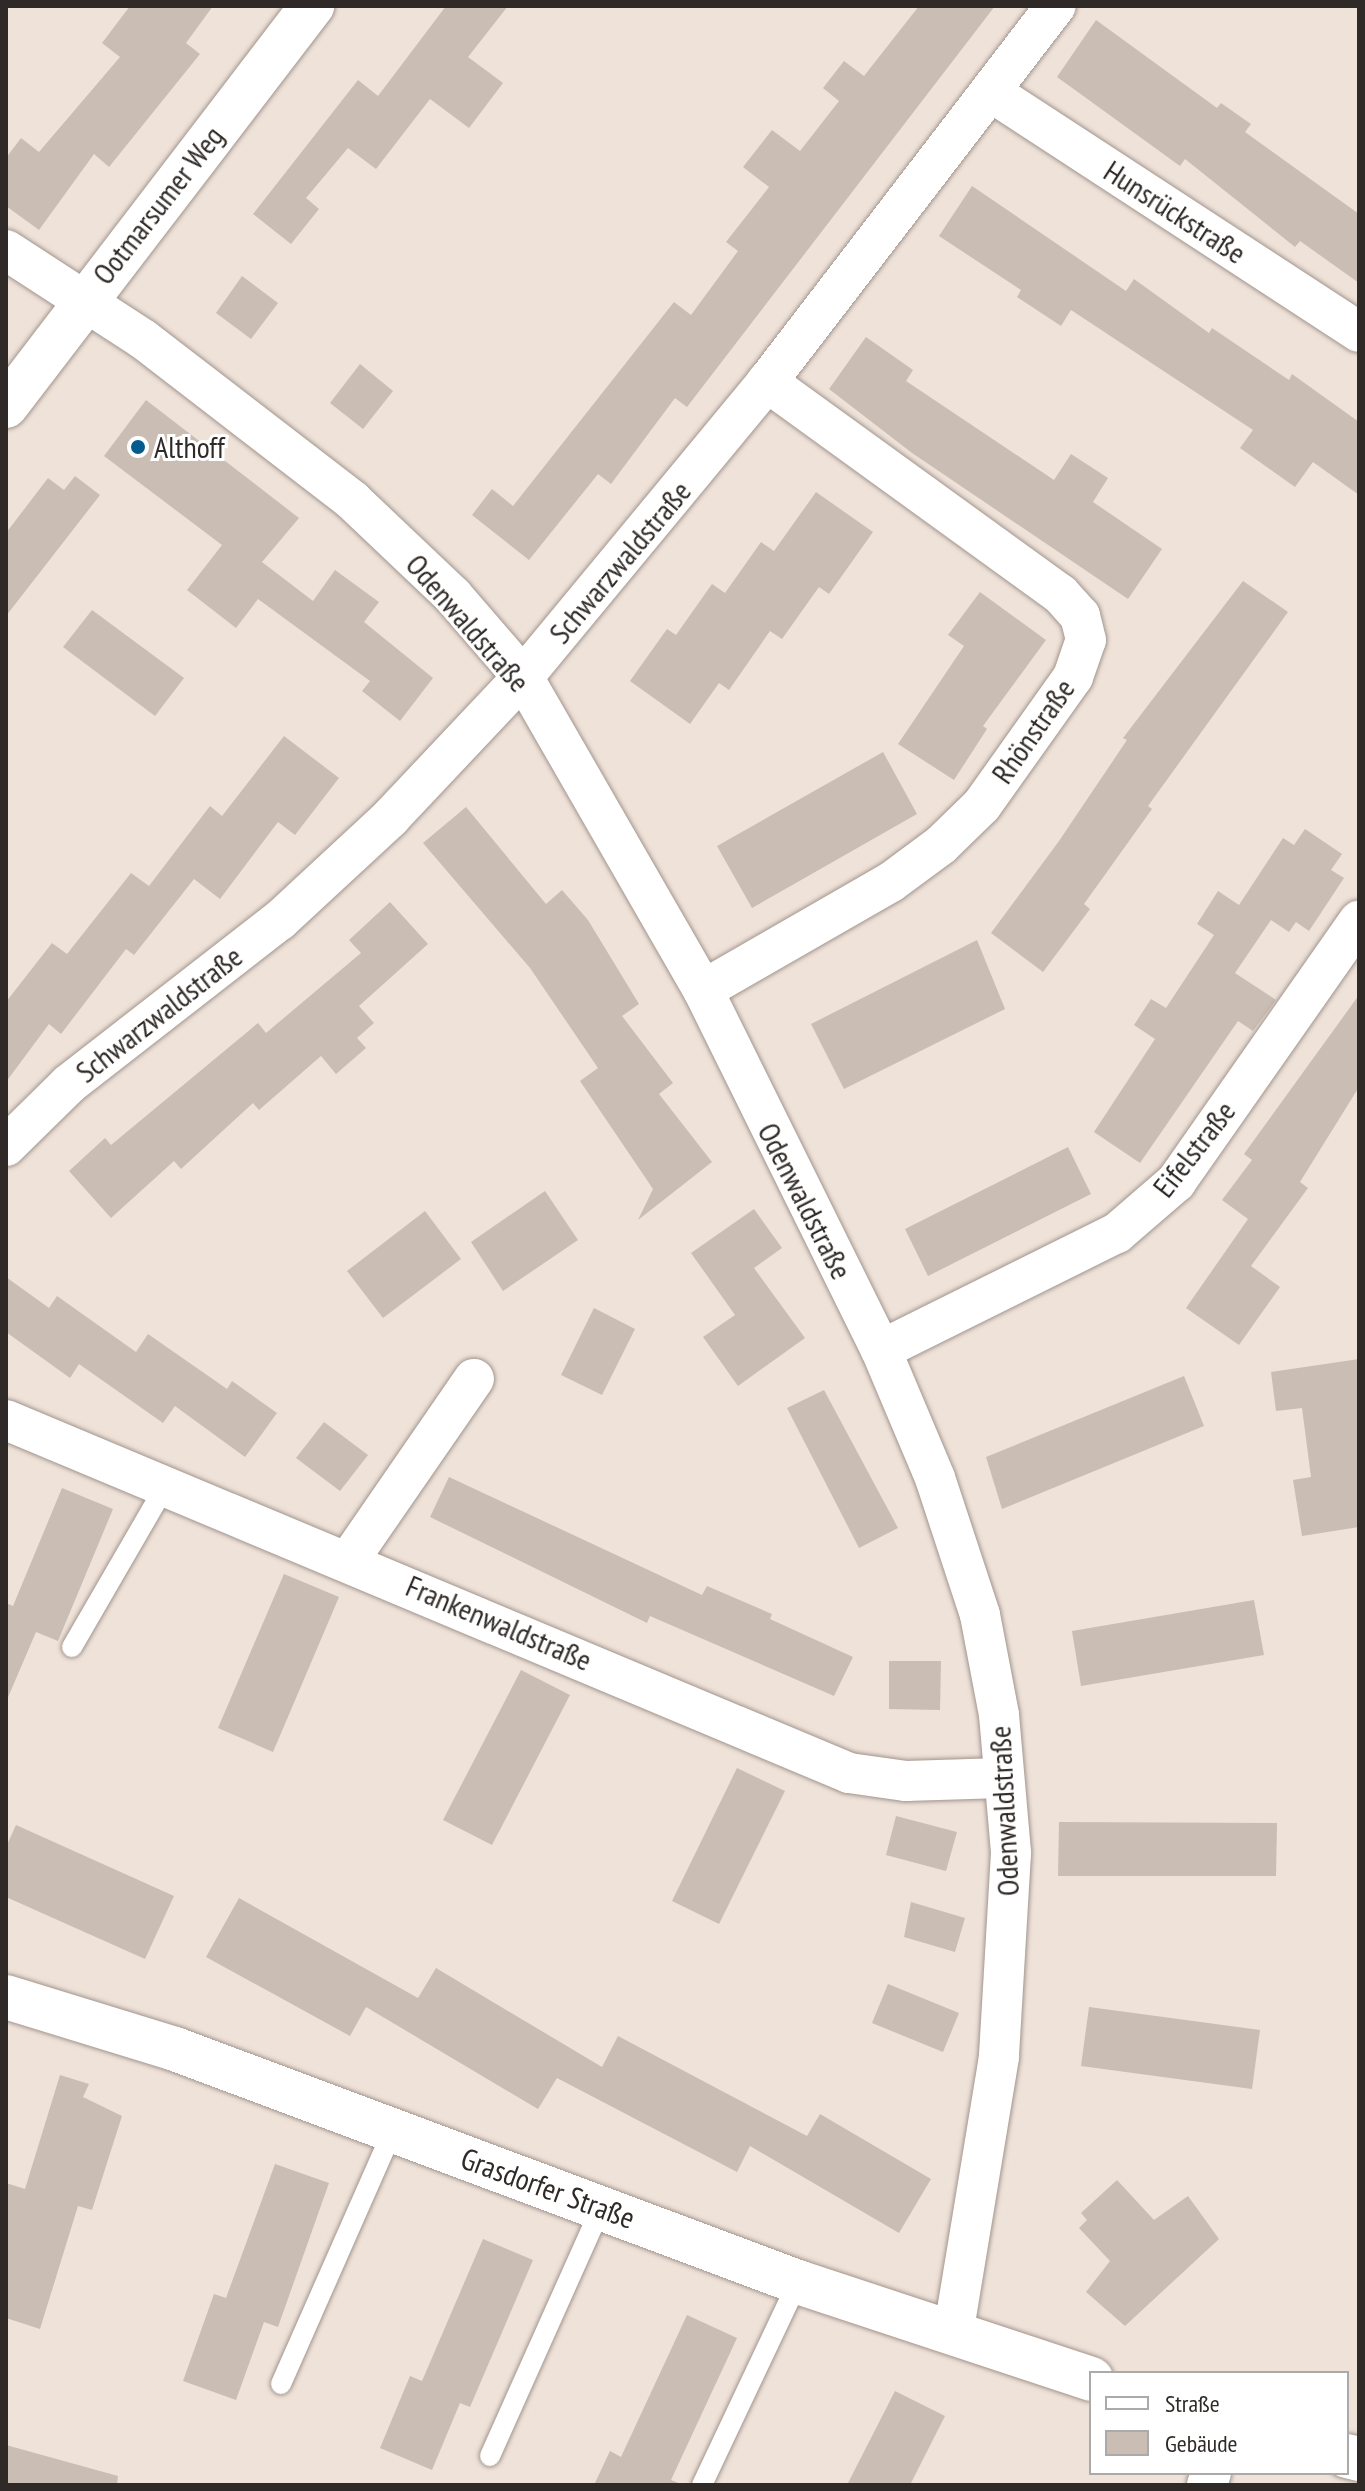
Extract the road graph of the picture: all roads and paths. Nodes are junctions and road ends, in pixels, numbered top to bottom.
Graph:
1 (312, 6) edge
2 (1056, 6) edge
3 (991, 92) junction
4 (6, 250) edge
5 (82, 303) junction
6 (1359, 332) edge
7 (767, 382) junction
8 (6, 406) edge
9 (523, 677) junction
10 (1359, 921) edge
11 (703, 990) junction
12 (6, 1146) edge
13 (881, 1350) junction
14 (474, 1379) dead end
15 (6, 1420) edge
16 (166, 1485) junction
17 (349, 1560) junction
18 (72, 1647) dead end
19 (1002, 1778) junction
20 (6, 1997) edge
21 (393, 2130) junction
22 (601, 2208) junction
23 (798, 2282) junction
24 (953, 2334) junction
25 (1089, 2378) edge
26 (281, 2384) dead end
27 (490, 2456) dead end
28 (702, 2485) edge

1 - 5 street, Ootmarsumer Weg
2 - 3 street, Schwarzwaldstraße
3 - 6 street, Hunsrückstraße
3 - 7 street, Schwarzwaldstraße
4 - 5 street, Odenwaldstraße
5 - 8 street, Ootmarsumer Weg
5 - 9 street, Odenwaldstraße
7 - 9 street, Schwarzwaldstraße
7 - 11 street, Rhönstraße
9 - 11 street, Odenwaldstraße
9 - 12 street, Schwarzwaldstraße
10 - 13 street, Eifelstraße
11 - 13 street, Odenwaldstraße
13 - 19 street, Odenwaldstraße
14 - 17 street
15 - 16 street, Frankenwaldstraße
16 - 17 street, Frankenwaldstraße
16 - 18 lane
17 - 19 street, Frankenwaldstraße
19 - 24 street, Odenwaldstraße
20 - 21 street, Grasdorfer Straße
21 - 22 street, Grasdorfer Straße
21 - 26 lane
22 - 23 street, Grasdorfer Straße
22 - 27 lane
23 - 24 street, Grasdorfer Straße
23 - 28 lane
24 - 25 street, Grasdorfer Straße

